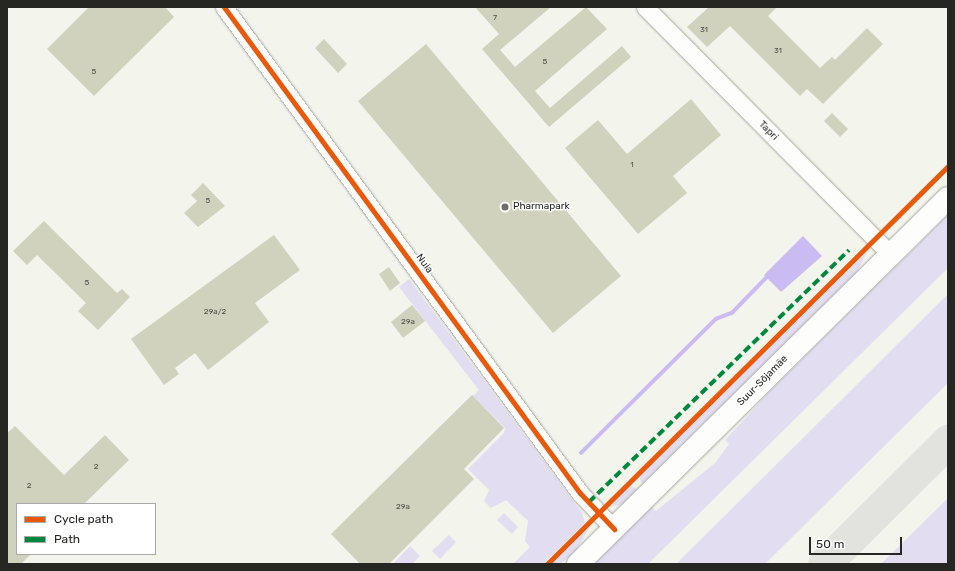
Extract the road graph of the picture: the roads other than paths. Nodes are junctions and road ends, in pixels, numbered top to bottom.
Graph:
1 (224, 7) edge
2 (645, 7) edge
3 (948, 198) edge
4 (891, 255) junction
5 (614, 529) junction
6 (578, 564) edge

1 - 5 street, Nuia
2 - 4 street, Tapri
3 - 4 main road, Suur-Sõjamäe
4 - 5 main road, Suur-Sõjamäe
5 - 6 main road, Suur-Sõjamäe

